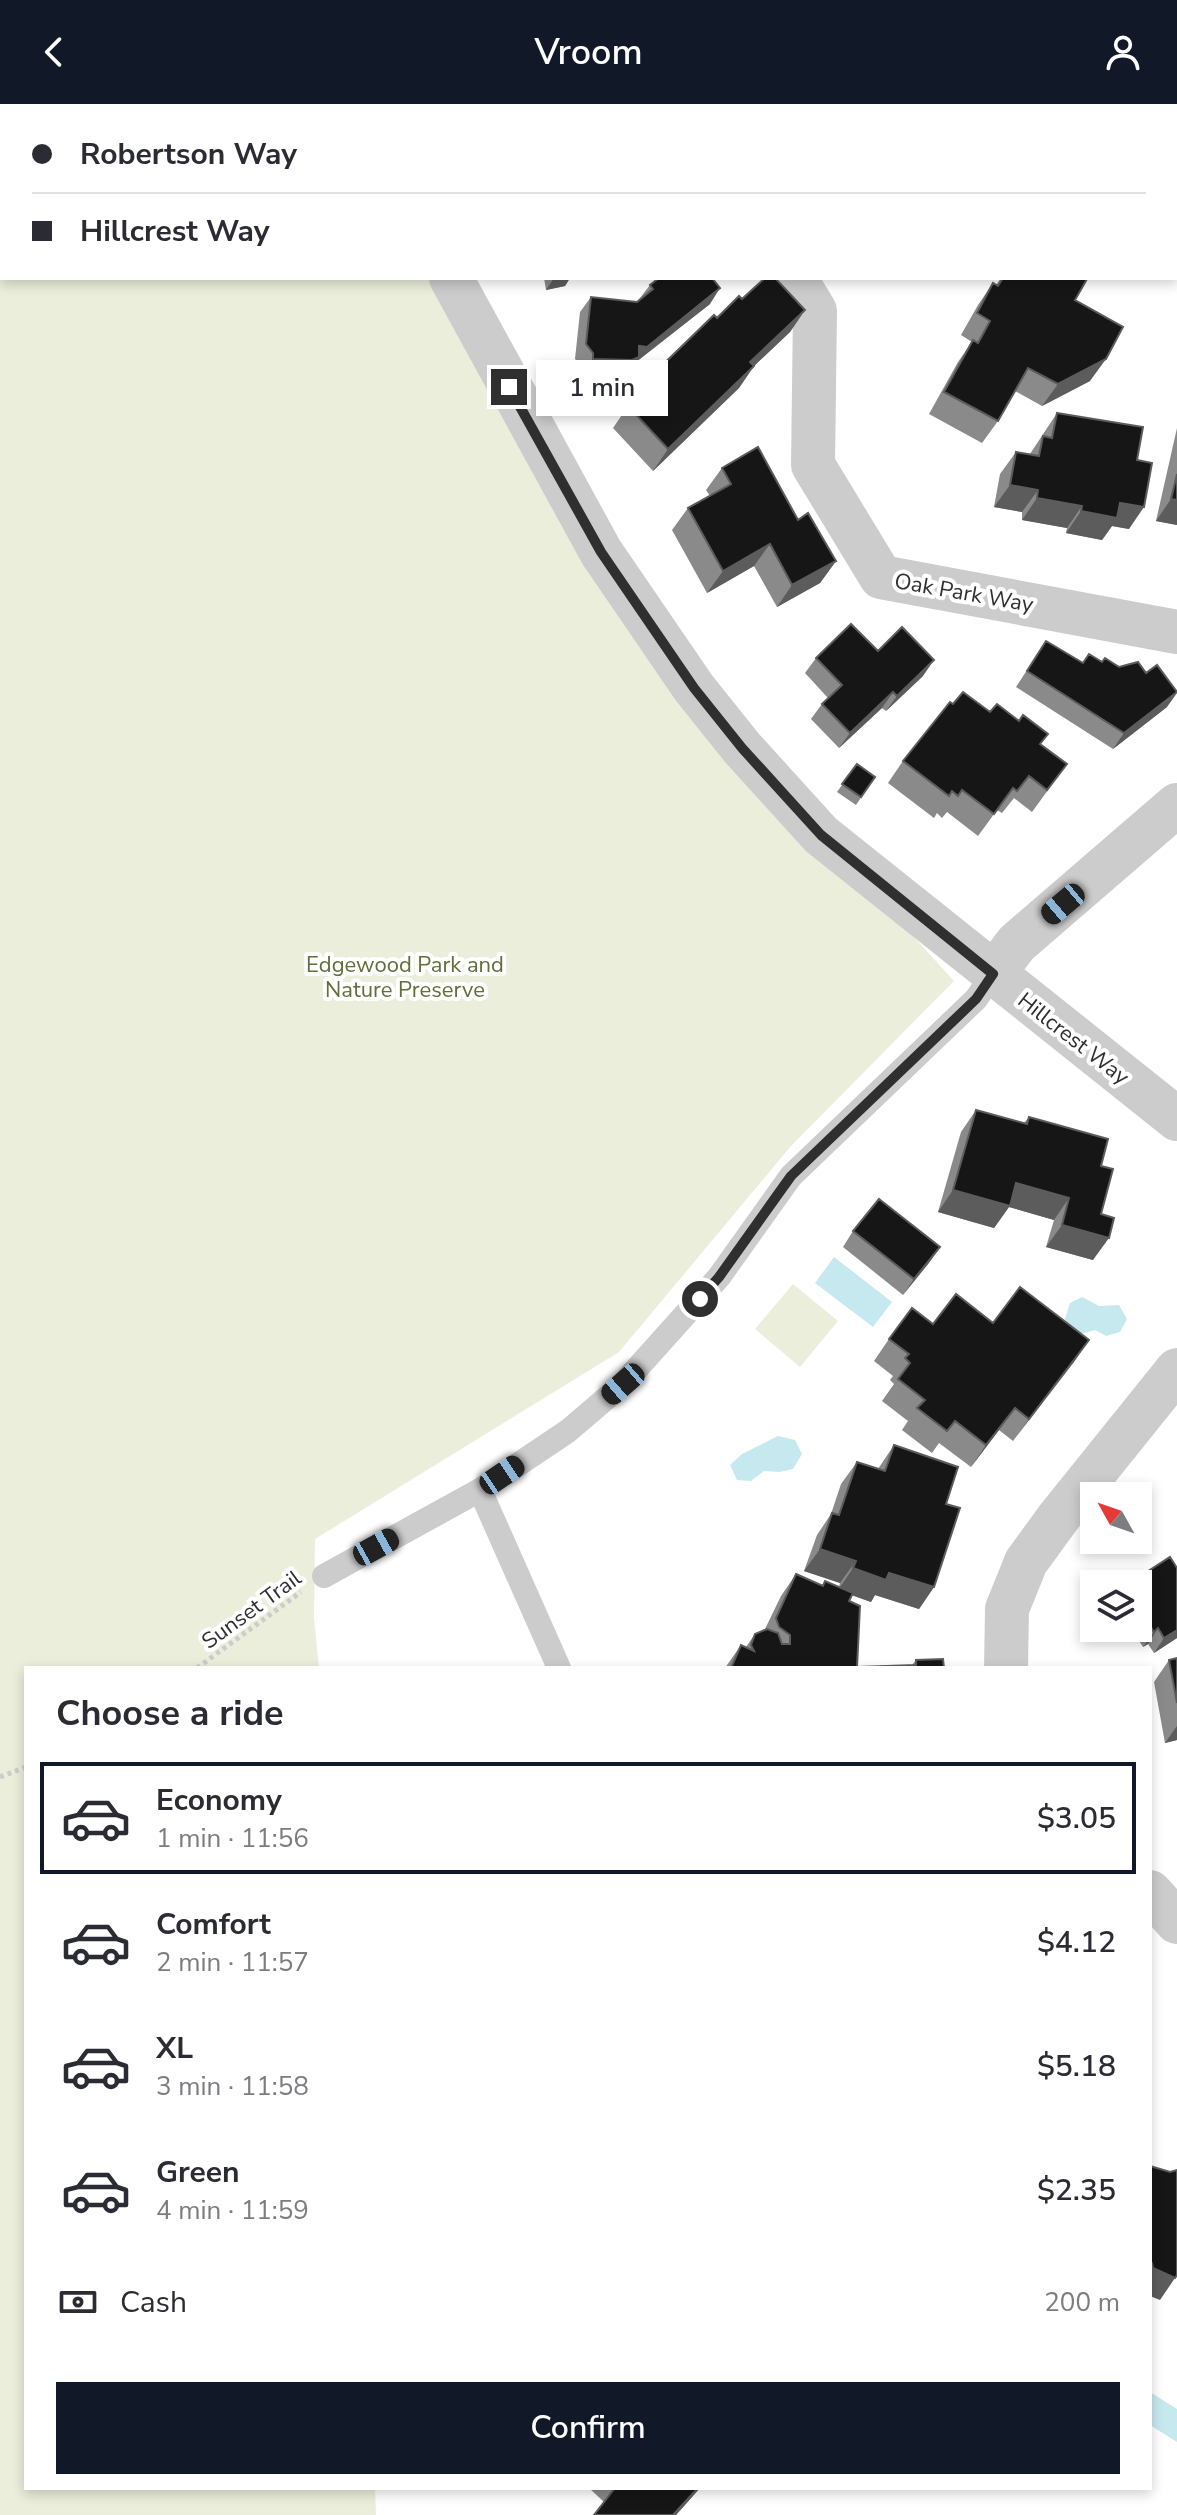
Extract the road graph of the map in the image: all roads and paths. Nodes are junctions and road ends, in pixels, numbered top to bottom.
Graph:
1 (452, 280) edge
2 (796, 280) edge
3 (1177, 632) edge
4 (1177, 805) edge
5 (993, 974) junction
6 (1177, 1119) edge
7 (1177, 1370) edge
8 (480, 1490) junction
9 (324, 1576) joint
10 (200, 1666) edge
11 (558, 1666) edge
12 (1006, 1666) edge
13 (24, 1768) edge
14 (0, 1777) edge
15 (1152, 1894) edge
16 (1177, 1922) edge

1 - 5 street, Hillcrest Way
2 - 3 street, Oak Park Way
4 - 5 street
5 - 6 street, Hillcrest Way
5 - 8 lane
7 - 12 street
8 - 9 lane
8 - 11 lane
9 - 10 path, Sunset Trail
13 - 14 path
15 - 16 street

